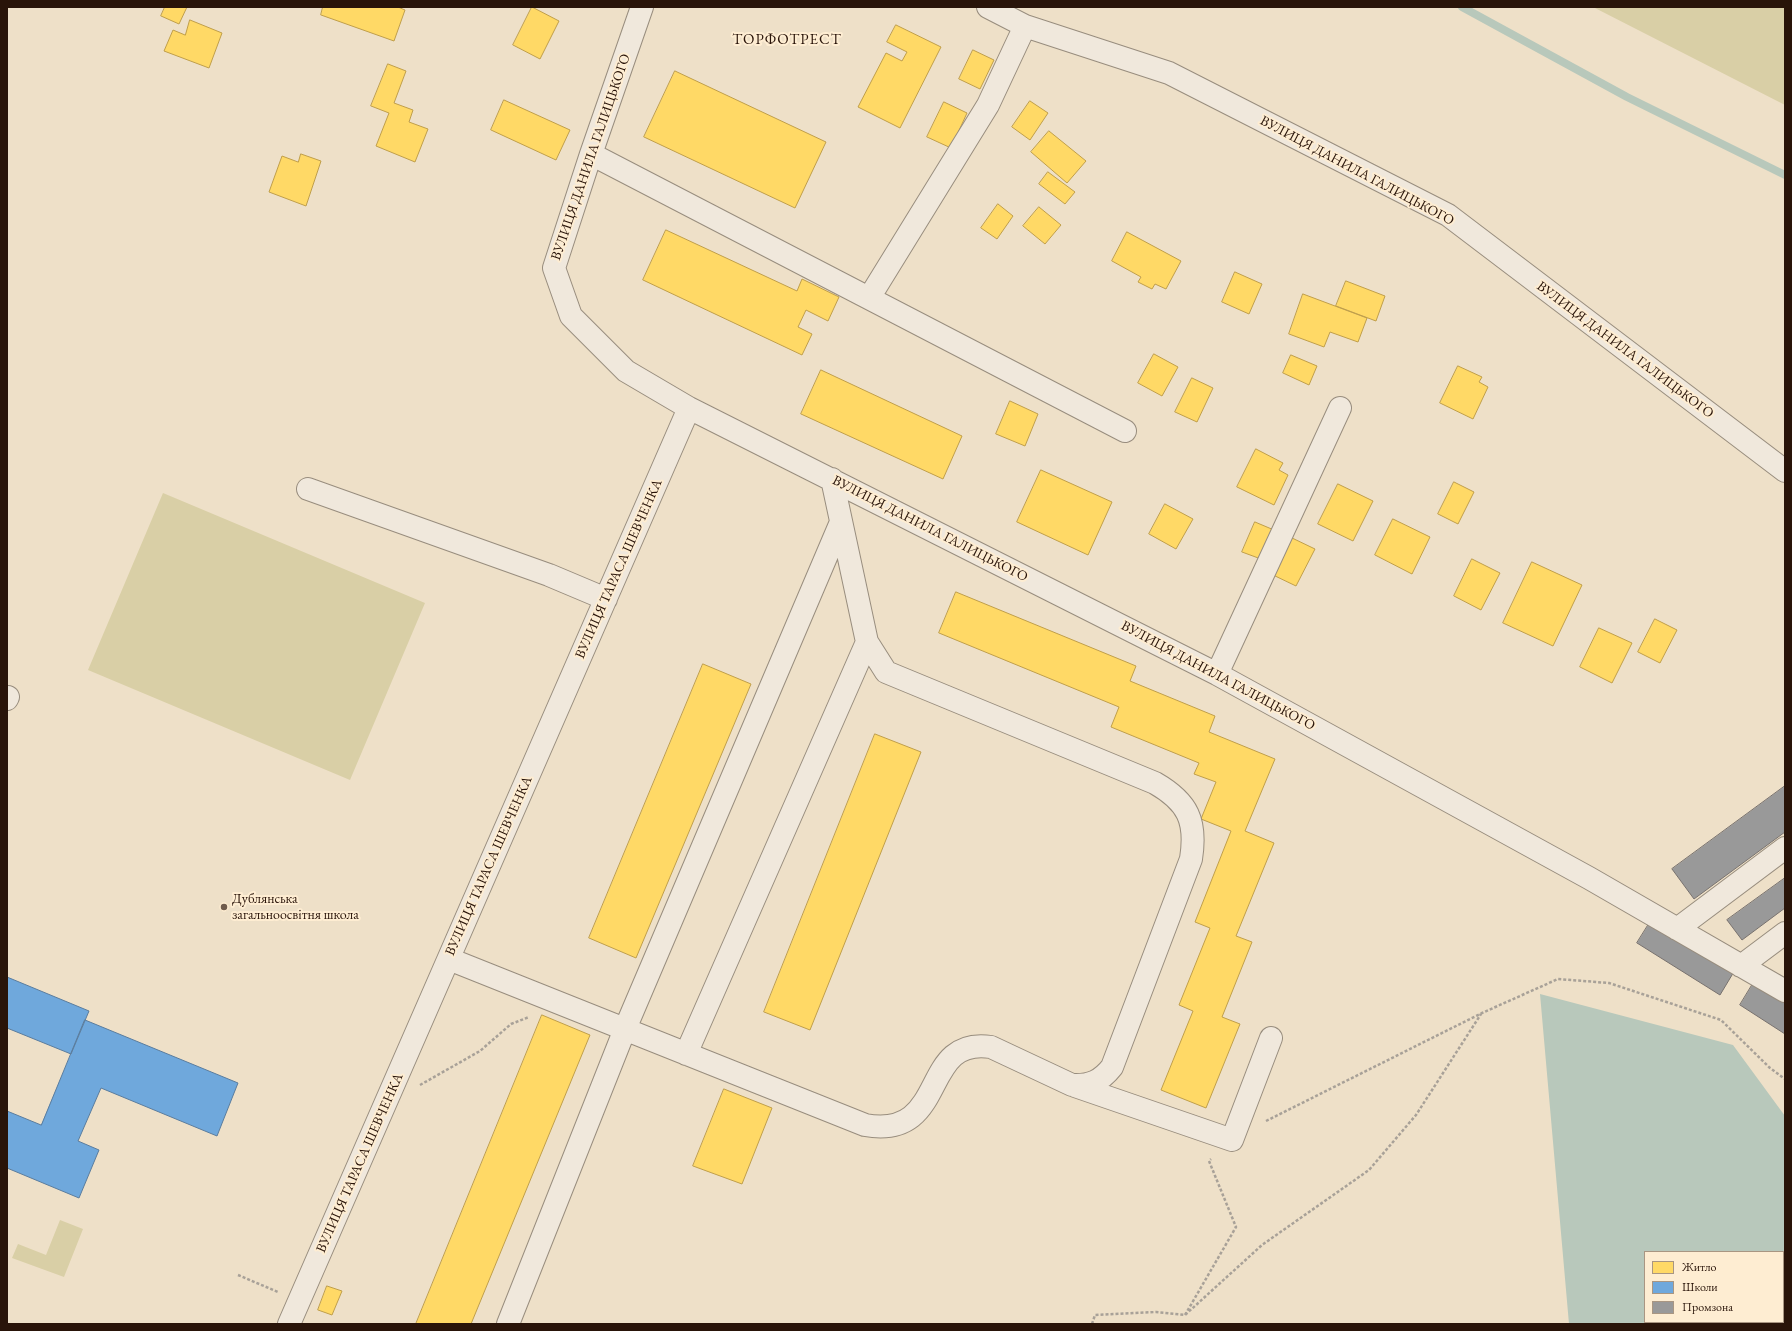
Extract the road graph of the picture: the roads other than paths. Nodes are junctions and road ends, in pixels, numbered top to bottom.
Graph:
1 (642, 7) edge
2 (988, 7) edge
3 (1024, 26) junction
4 (591, 154) junction
5 (869, 298) junction
6 (690, 408) junction
7 (1340, 408) dead end
8 (1125, 431) dead end
9 (1785, 471) edge
10 (832, 479) junction
11 (308, 489) dead end
12 (841, 522) junction
13 (606, 599) junction
14 (867, 642) junction
15 (1217, 674) junction
16 (1785, 848) edge
17 (1677, 929) junction
18 (1785, 933) edge
19 (449, 959) junction
20 (1742, 966) junction
21 (1785, 991) edge
22 (625, 1029) junction
23 (1271, 1038) dead end
24 (686, 1054) junction
25 (1072, 1085) junction
26 (289, 1324) edge
27 (508, 1324) edge

1 - 4 street, ВУЛИЦЯ ДАНИЛА ГАЛИЦЬКОГО
2 - 3 street, ВУЛИЦЯ ДАНИЛА ГАЛИЦЬКОГО
3 - 5 street
3 - 9 street, ВУЛИЦЯ ДАНИЛА ГАЛИЦЬКОГО
4 - 5 street
4 - 6 street, ВУЛИЦЯ ДАНИЛА ГАЛИЦЬКОГО
5 - 8 street
6 - 10 street, ВУЛИЦЯ ДАНИЛА ГАЛИЦЬКОГО
6 - 13 street, ВУЛИЦЯ ТАРАСА ШЕВЧЕНКА
7 - 15 street
10 - 12 street
10 - 15 street, ВУЛИЦЯ ДАНИЛА ГАЛИЦЬКОГО
11 - 13 street
12 - 14 street
12 - 22 street
13 - 19 street, ВУЛИЦЯ ТАРАСА ШЕВЧЕНКА
14 - 24 street
14 - 25 street
15 - 17 street, ВУЛИЦЯ ДАНИЛА ГАЛИЦЬКОГО
16 - 17 street
17 - 20 street, ВУЛИЦЯ ДАНИЛА ГАЛИЦЬКОГО
18 - 20 street
19 - 22 street
19 - 26 street, ВУЛИЦЯ ТАРАСА ШЕВЧЕНКА
20 - 21 street, ВУЛИЦЯ ДАНИЛА ГАЛИЦЬКОГО
22 - 24 street
22 - 27 street
23 - 25 street
24 - 25 street

